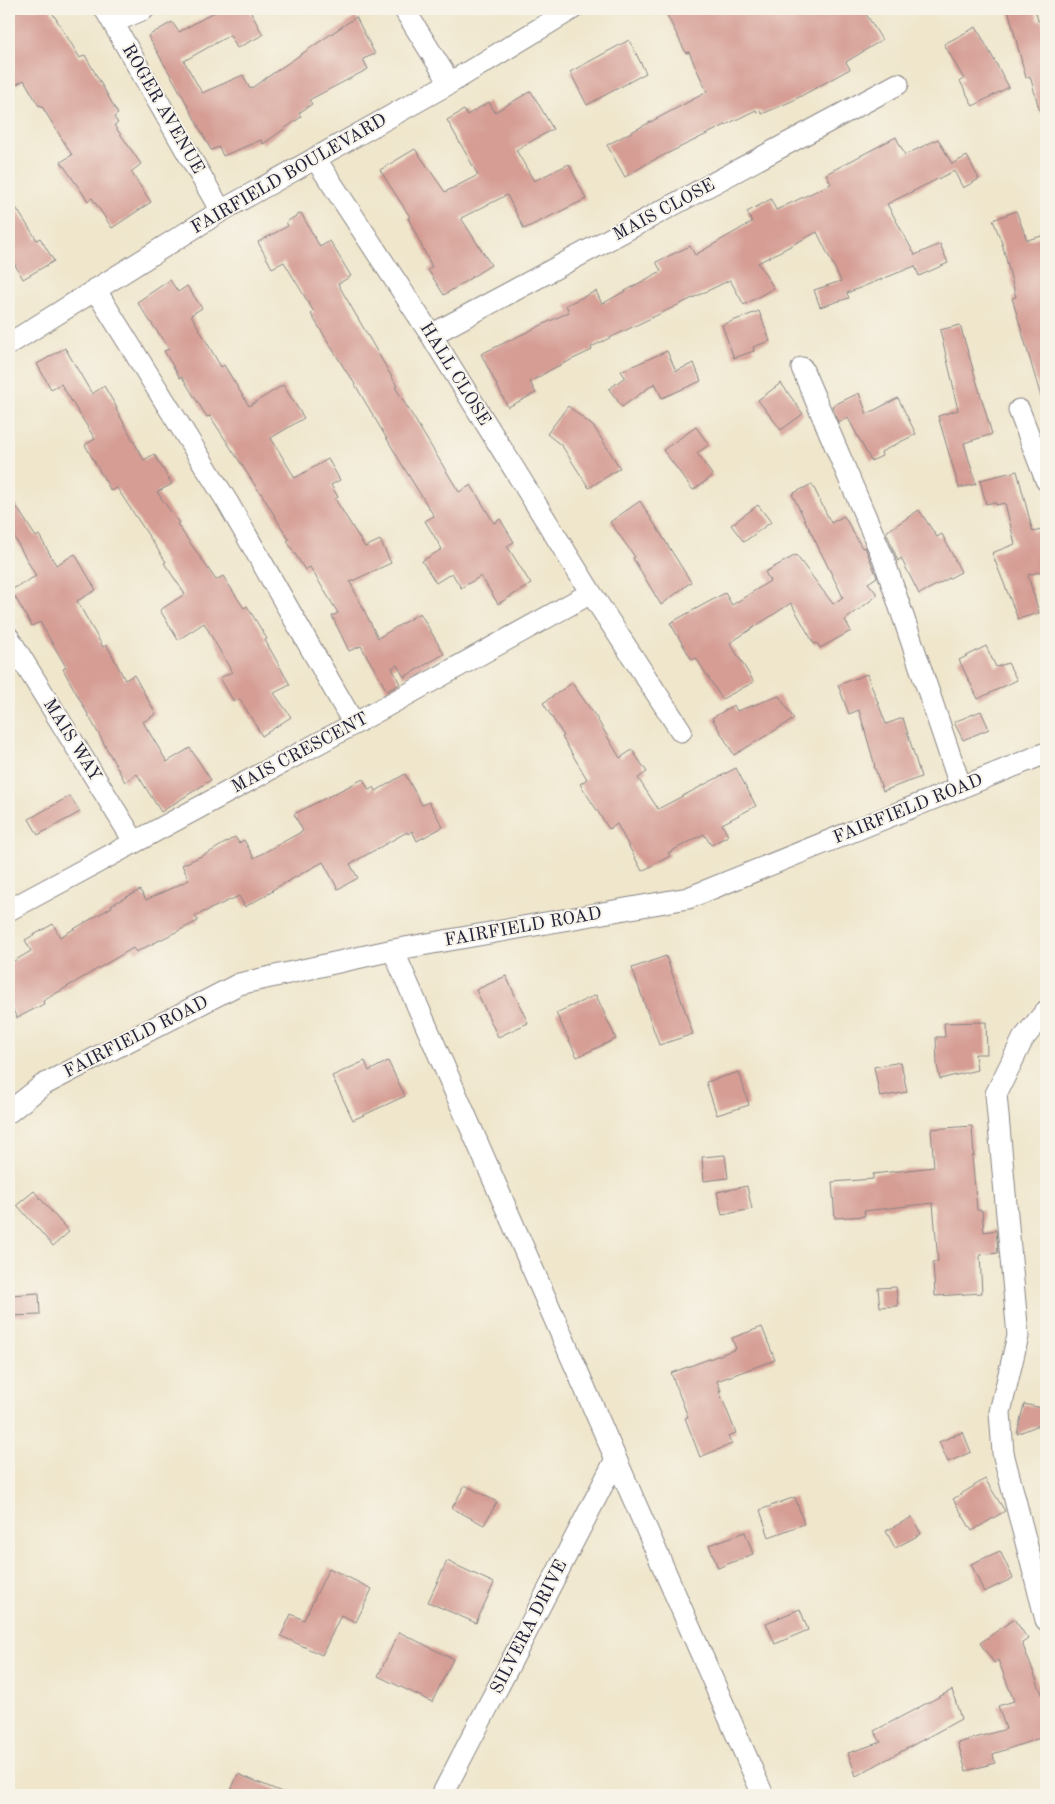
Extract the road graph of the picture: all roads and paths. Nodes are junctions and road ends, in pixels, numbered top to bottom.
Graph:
1 (144, 9) edge
2 (404, 9) edge
3 (572, 9) edge
4 (109, 15) edge
5 (450, 83) junction
6 (898, 84) dead end
7 (315, 158) junction
8 (221, 210) junction
9 (94, 289) junction
10 (431, 335) junction
11 (9, 344) edge
12 (802, 368) dead end
13 (1018, 410) dead end
14 (1046, 480) edge
15 (591, 593) junction
16 (9, 638) edge
17 (354, 724) junction
18 (681, 731) dead end
19 (1046, 754) edge
20 (961, 788) junction
21 (134, 841) junction
22 (9, 910) edge
23 (392, 950) junction
24 (1046, 1011) edge
25 (9, 1112) edge
26 (616, 1459) junction
27 (1046, 1620) edge
28 (442, 1795) edge
29 (763, 1795) edge

1 - 4 street
2 - 5 street
3 - 5 street, FAIRFIELD BOULEVARD
4 - 8 street, ROGER AVENUE
5 - 7 street, FAIRFIELD BOULEVARD
6 - 10 street, MAIS CLOSE
7 - 8 street, FAIRFIELD BOULEVARD
7 - 10 street, HALL CLOSE
8 - 9 street, FAIRFIELD BOULEVARD
9 - 11 street, FAIRFIELD BOULEVARD
9 - 17 street
10 - 15 street, HALL CLOSE
12 - 20 street
13 - 14 street
15 - 17 street, MAIS CRESCENT
15 - 18 street, HALL CLOSE
16 - 21 street, MAIS WAY
17 - 21 street, MAIS CRESCENT
19 - 20 street, FAIRFIELD ROAD
20 - 23 street, FAIRFIELD ROAD
21 - 22 street, MAIS CRESCENT
23 - 25 street, FAIRFIELD ROAD
23 - 26 street
24 - 27 street
26 - 28 street, SILVERA DRIVE
26 - 29 street

